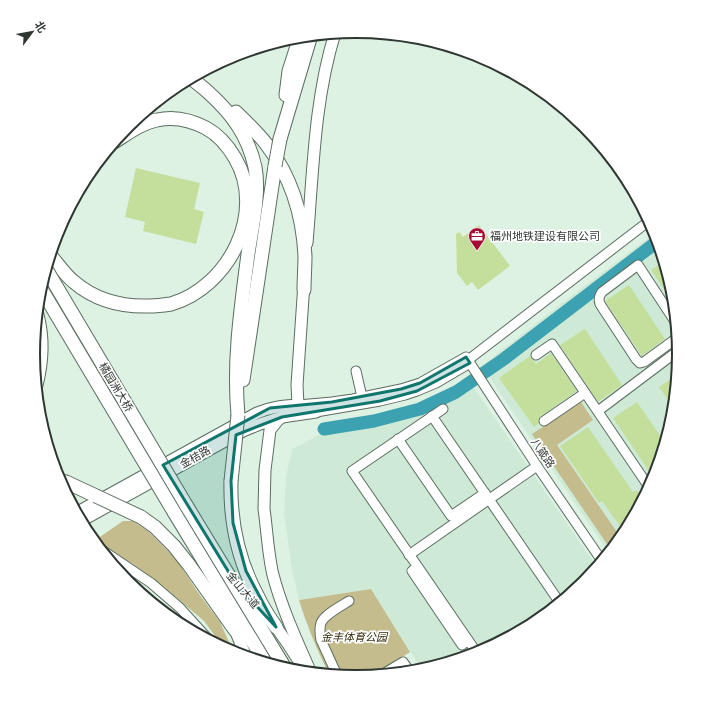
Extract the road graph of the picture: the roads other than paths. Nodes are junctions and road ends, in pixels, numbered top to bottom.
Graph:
1 (333, 39) edge
2 (309, 42) edge
3 (298, 43) edge
4 (195, 82) edge
5 (195, 82) edge
6 (135, 129) edge
7 (280, 138) junction
8 (644, 225) edge
9 (55, 260) edge
10 (50, 276) edge
11 (304, 290) junction
12 (45, 296) edge
13 (669, 312) edge
14 (41, 342) edge
15 (671, 342) edge
16 (536, 355) dead end
17 (672, 355) edge
18 (40, 360) edge
19 (470, 363) junction
20 (356, 371) dead end
21 (585, 393) junction
22 (362, 397) junction
23 (298, 405) junction
24 (443, 409) dead end
25 (598, 411) junction
26 (316, 412) joint
27 (238, 415) junction
28 (282, 416) junction
29 (432, 416) junction
30 (544, 421) dead end
31 (398, 439) junction
32 (537, 466) junction
33 (645, 481) edge
34 (68, 483) edge
35 (72, 491) edge
36 (96, 496) junction
37 (487, 496) junction
38 (186, 505) joint
39 (81, 510) edge
40 (174, 512) joint
41 (86, 518) edge
42 (409, 555) junction
43 (599, 556) edge
44 (116, 559) edge
45 (223, 565) junction
46 (211, 572) junction
47 (557, 598) edge
48 (349, 601) dead end
49 (276, 627) junction
50 (199, 629) edge
51 (235, 630) junction
52 (474, 647) edge
53 (243, 649) edge
54 (261, 655) edge
55 (281, 661) edge
56 (301, 665) edge
57 (308, 666) edge
58 (406, 666) edge
59 (394, 667) edge
60 (334, 669) edge

1 - 11 main road
2 - 7 highway
3 - 7 highway
4 - 11 highway
5 - 27 highway
6 - 9 highway
7 - 27 highway, bridge
8 - 19 street
10 - 38 highway, 橘园洲大桥, bridge
11 - 23 main road
12 - 40 highway, 橘园洲大桥, bridge
13 - 15 street
14 - 18 highway
16 - 21 street
17 - 25 street
19 - 22 street
19 - 26 street
19 - 32 street, 八箴路
20 - 22 street
21 - 25 street
21 - 30 street
22 - 23 street
23 - 28 main road
23 - 39 main road
24 - 29 street
25 - 33 street
26 - 28 main road, 金桔路
27 - 49 highway, bridge
28 - 41 main road, 金桔路
28 - 57 main road
29 - 31 street
29 - 37 street
31 - 37 street
31 - 42 street
32 - 37 street
32 - 43 street, 八箴路
34 - 36 highway
35 - 36 highway
36 - 51 highway, bridge
37 - 42 street
37 - 47 street
38 - 45 highway, 金山大道
40 - 46 highway, 金山大道
42 - 52 street
44 - 50 street
45 - 49 main road, 金山大道
45 - 55 highway
46 - 51 main road, 金山大道
46 - 54 highway
48 - 60 street
49 - 56 main road, 金山大道
51 - 53 main road, 金山大道
58 - 59 street

